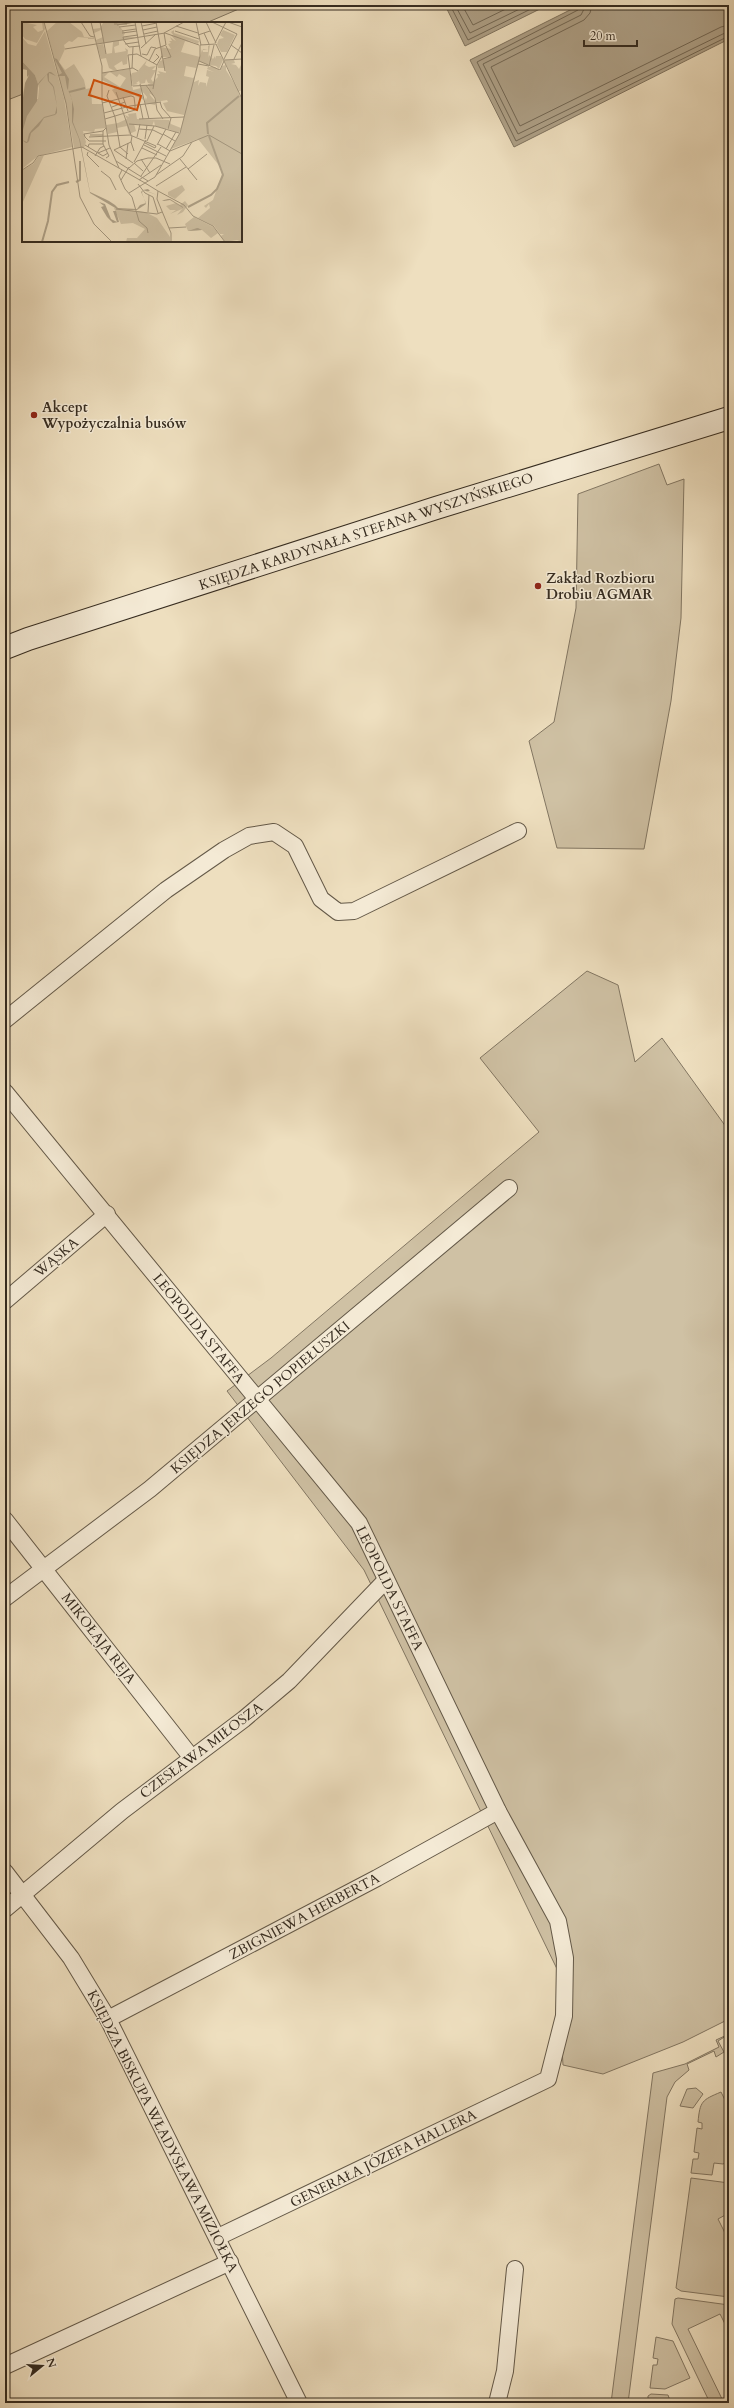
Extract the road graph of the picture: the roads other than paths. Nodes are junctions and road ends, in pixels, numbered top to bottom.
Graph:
1 (729, 418) edge
2 (5, 648) edge
3 (518, 831) dead end
4 (5, 1020) edge
5 (5, 1092) edge
6 (509, 1188) dead end
7 (107, 1214) junction
8 (5, 1301) edge
9 (257, 1400) junction
10 (5, 1520) edge
11 (44, 1568) junction
12 (386, 1580) junction
13 (5, 1598) edge
14 (192, 1758) junction
15 (498, 1811) junction
16 (5, 1872) edge
17 (22, 1893) junction
18 (5, 1909) edge
19 (108, 2019) junction
20 (548, 2079) joint
21 (218, 2237) junction
22 (230, 2262) junction
23 (516, 2270) dead end
24 (5, 2366) edge
25 (299, 2403) edge
26 (498, 2403) edge

1 - 2 street, KSIĘDZA KARDYNAŁA STEFANA WYSZYŃSKIEGO
3 - 4 street
5 - 7 street, LEOPOLDA STAFFA
6 - 9 street, KSIĘDZA JERZEGO POPIEŁUSZKI
7 - 8 street, WĄSKA
7 - 9 street, LEOPOLDA STAFFA
9 - 11 street, KSIĘDZA JERZEGO POPIEŁUSZKI
9 - 12 street, LEOPOLDA STAFFA
10 - 11 street, MIKOŁAJA REJA
11 - 13 street, KSIĘDZA JERZEGO POPIEŁUSZKI
11 - 14 street, MIKOŁAJA REJA
12 - 14 street, CZESŁAWA MIŁOSZA
12 - 15 street, LEOPOLDA STAFFA
14 - 17 street, CZESŁAWA MIŁOSZA
15 - 19 street, ZBIGNIEWA HERBERTA
15 - 20 street, LEOPOLDA STAFFA
16 - 17 street, KSIĘDZA BISKUPA WŁADYSŁAWA MIZIOŁKA
17 - 18 street, CZESŁAWA MIŁOSZA
17 - 19 street, KSIĘDZA BISKUPA WŁADYSŁAWA MIZIOŁKA
19 - 21 street, KSIĘDZA BISKUPA WŁADYSŁAWA MIZIOŁKA
20 - 21 street, GENERAŁA JÓZEFA HALLERA
21 - 22 street, KSIĘDZA BISKUPA WŁADYSŁAWA MIZIOŁKA
22 - 24 street
22 - 25 street, KSIĘDZA BISKUPA WŁADYSŁAWA MIZIOŁKA
23 - 26 street

